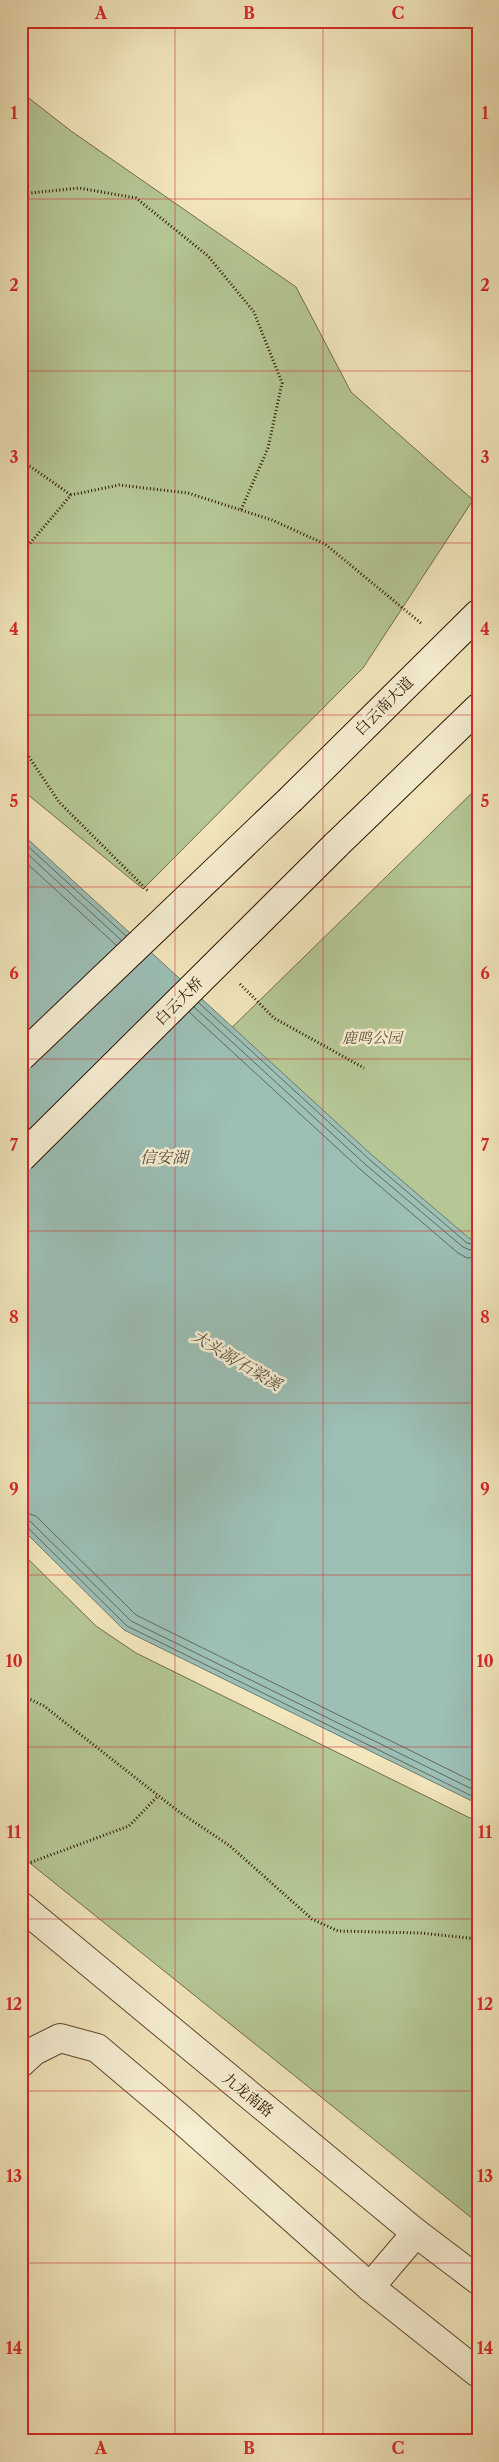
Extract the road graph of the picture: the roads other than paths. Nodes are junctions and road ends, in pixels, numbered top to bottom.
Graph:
1 (478, 614) edge
2 (478, 708) edge
3 (21, 1057) edge
4 (21, 1158) edge
5 (21, 1906) edge
6 (21, 2064) edge
7 (416, 2233) junction
8 (478, 2280) edge
9 (370, 2287) junction
10 (478, 2373) edge

1 - 3 main road, 白云南大道, bridge
2 - 4 main road, 白云大桥, bridge
5 - 7 main road, 九龙南路
6 - 9 main road
7 - 8 main road, 九龙南路
7 - 9 main road
9 - 10 main road

